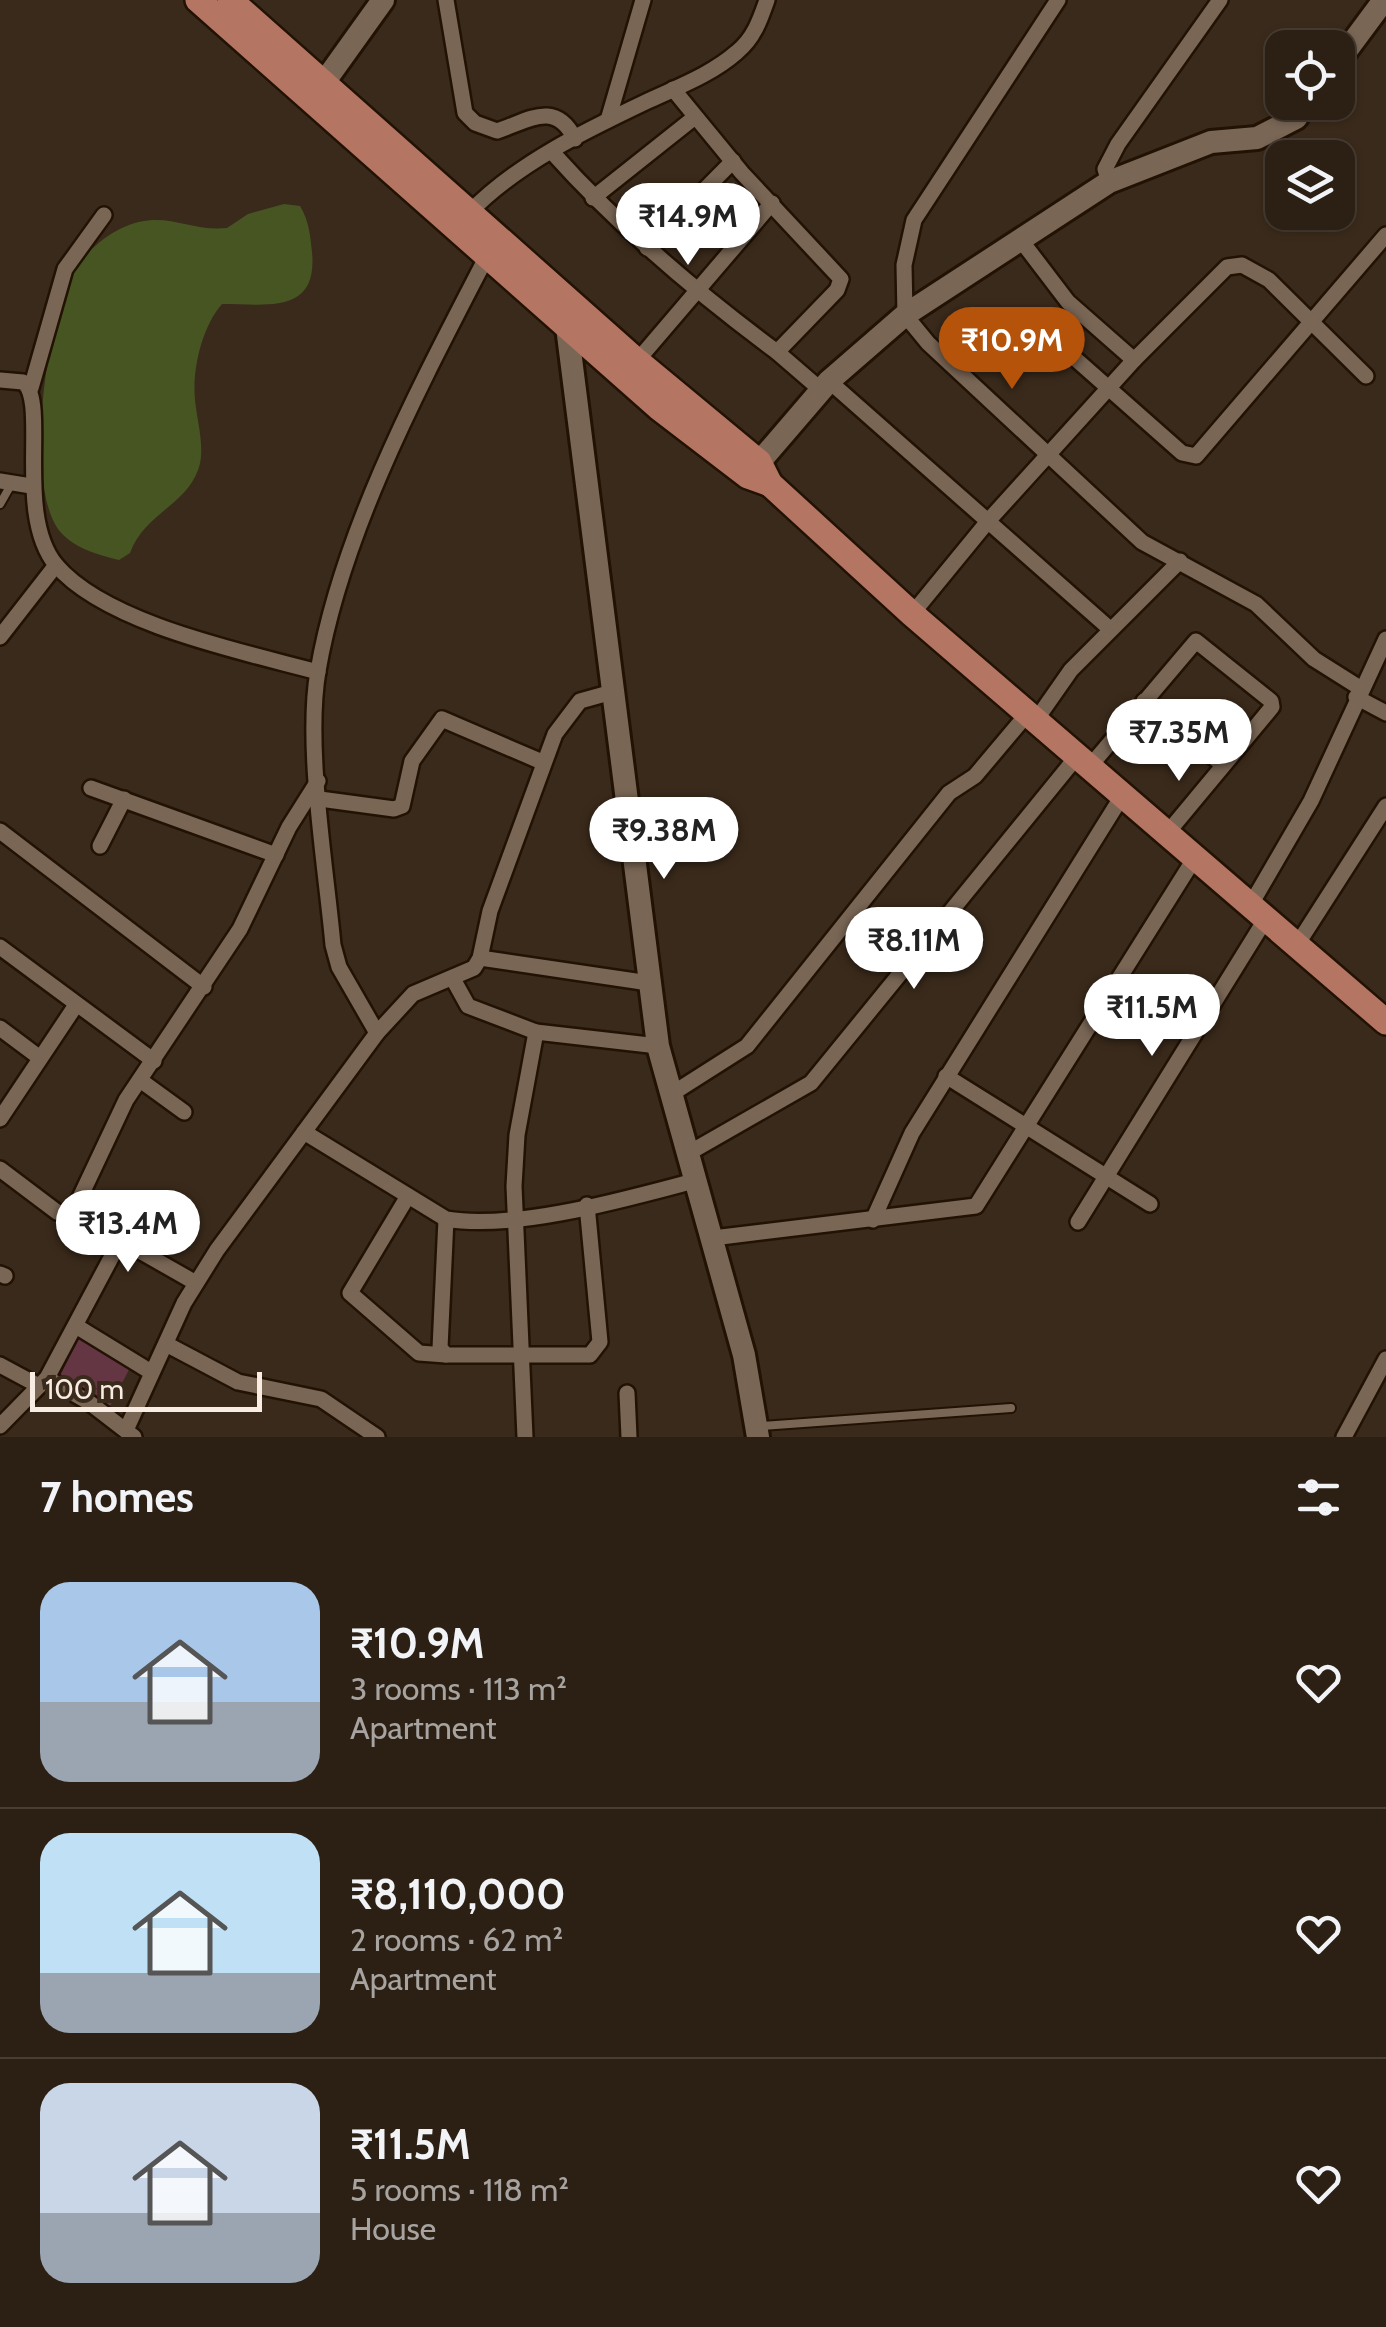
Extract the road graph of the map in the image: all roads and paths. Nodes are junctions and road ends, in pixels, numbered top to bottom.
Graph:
1 (198, 0) edge
2 (230, 0) edge
3 (383, 0) edge
4 (446, 0) edge
5 (643, 0) edge
6 (767, 0) edge
7 (1058, 0) edge
8 (1220, 0) edge
9 (1384, 0) edge
10 (1355, 39) edge
11 (673, 90) junction
12 (317, 94) junction
13 (695, 117) junction
14 (608, 120) junction
15 (1292, 120) edge
16 (574, 139) junction
17 (552, 152) junction
18 (734, 161) junction
19 (1109, 182) junction
20 (593, 198) junction
21 (772, 203) junction
22 (469, 213) junction
23 (104, 216) dead end
24 (1386, 235) edge
25 (1020, 239) junction
26 (647, 248) junction
27 (488, 256) junction
28 (696, 292) junction
29 (905, 314) junction
30 (1314, 322) junction
31 (1036, 324) dead end
32 (566, 327) junction
33 (777, 352) junction
34 (1134, 360) junction
35 (637, 362) junction
36 (1366, 376) dead end
37 (0, 380) edge
38 (825, 385) junction
39 (32, 388) junction
40 (1110, 389) junction
41 (1049, 458) junction
42 (759, 474) junction
43 (6, 482) edge
44 (31, 486) junction
45 (0, 504) edge
46 (988, 520) junction
47 (1180, 562) junction
48 (56, 564) junction
49 (912, 614) junction
50 (1110, 629) junction
51 (0, 637) edge
52 (1386, 638) edge
53 (318, 672) junction
54 (616, 691) junction
55 (1358, 692) junction
56 (1144, 701) junction
57 (1386, 713) edge
58 (1032, 716) junction
59 (1085, 760) junction
60 (542, 762) junction
61 (1223, 765) junction
62 (318, 781) junction
63 (91, 788) dead end
64 (1124, 793) junction
65 (124, 799) junction
66 (320, 799) junction
67 (1386, 806) edge
68 (0, 831) edge
69 (1169, 831) junction
70 (100, 846) dead end
71 (276, 855) junction
72 (1196, 856) junction
73 (1258, 913) junction
74 (0, 947) edge
75 (1296, 948) junction
76 (480, 958) junction
77 (454, 978) junction
78 (650, 983) junction
79 (204, 987) junction
80 (76, 1006) junction
81 (1384, 1016) edge
82 (0, 1028) edge
83 (536, 1032) junction
84 (376, 1033) junction
85 (658, 1046) junction
86 (40, 1058) junction
87 (154, 1061) junction
88 (946, 1076) junction
89 (140, 1080) junction
90 (670, 1094) junction
91 (184, 1112) dead end
92 (0, 1119) edge
93 (1025, 1128) junction
94 (304, 1132) junction
95 (687, 1154) junction
96 (0, 1169) edge
97 (1106, 1176) junction
98 (694, 1182) junction
99 (408, 1196) junction
100 (1150, 1204) dead end
101 (587, 1205) junction
102 (517, 1218) junction
103 (446, 1219) junction
104 (873, 1220) junction
105 (1078, 1222) dead end
106 (713, 1238) junction
107 (196, 1283) junction
108 (76, 1326) junction
109 (168, 1345) junction
110 (446, 1355) junction
111 (524, 1357) junction
112 (1386, 1359) edge
113 (0, 1365) edge
114 (151, 1372) junction
115 (43, 1382) junction
116 (627, 1393) dead end
117 (1010, 1408) dead end
118 (0, 1426) edge
119 (758, 1432) edge
120 (130, 1433) edge
121 (377, 1437) edge
122 (525, 1437) edge
123 (629, 1437) edge
124 (1344, 1437) edge

1 - 12 main road
2 - 12 main road
3 - 12 main road
4 - 16 street
5 - 14 street
6 - 11 street
7 - 29 street
8 - 19 street
9 - 10 main road
11 - 13 street
11 - 14 street
12 - 22 main road
12 - 27 main road
13 - 18 street
13 - 20 street
14 - 16 street
15 - 19 main road
16 - 17 street
17 - 20 street
17 - 22 street
18 - 21 street
18 - 26 street
19 - 25 main road
20 - 26 street
21 - 28 street
21 - 33 street
22 - 35 main road
23 - 39 street
24 - 30 street
25 - 29 main road
25 - 34 street
26 - 28 street
27 - 32 main road
27 - 53 street
28 - 33 street
28 - 35 street
29 - 38 main road
29 - 41 street
30 - 34 street
30 - 36 street
30 - 40 street
31 - 40 street
32 - 42 main road
32 - 54 main road
33 - 38 street
34 - 40 street
35 - 42 main road
37 - 39 street
38 - 42 main road
38 - 46 street
39 - 44 street
40 - 41 street
41 - 46 street
41 - 47 street
42 - 49 main road
43 - 44 street
43 - 45 lane
44 - 48 street
46 - 49 street
46 - 50 street
47 - 50 street
47 - 55 street
48 - 51 street
48 - 53 street
49 - 58 main road
50 - 58 street
52 - 55 street
53 - 62 street
54 - 60 street
54 - 78 main road
55 - 57 street
55 - 73 street
56 - 59 street
56 - 61 street
56 - 61 street
58 - 59 main road
58 - 90 street
59 - 64 main road
59 - 95 street
60 - 66 street
60 - 76 street
61 - 69 street
62 - 66 street
62 - 71 street
63 - 65 street
64 - 69 main road
64 - 88 street
65 - 70 street
65 - 71 street
66 - 84 street
67 - 75 street
68 - 79 street
69 - 72 main road
71 - 79 street
72 - 73 main road
72 - 93 street
73 - 75 main road
73 - 97 street
74 - 80 street
75 - 81 main road
76 - 77 street
76 - 78 street
77 - 83 street
77 - 84 street
78 - 85 main road
79 - 87 street
80 - 86 street
80 - 87 street
82 - 86 street
83 - 85 street
83 - 102 street
84 - 94 street
85 - 90 main road
86 - 92 street
87 - 89 street
88 - 93 street
88 - 104 street
89 - 91 street
89 - 96 street
90 - 95 main road
93 - 97 street
93 - 104 street
94 - 99 street
94 - 107 street
95 - 98 main road
97 - 100 street
97 - 105 street
98 - 101 street
98 - 106 main road
99 - 103 street
99 - 110 street
101 - 102 street
101 - 111 street
102 - 103 street
102 - 111 street
103 - 110 street
104 - 106 street
106 - 119 main road
107 - 108 street
107 - 109 street
108 - 114 street
108 - 115 street
109 - 114 street
109 - 121 street
110 - 111 street
111 - 122 street
112 - 124 street
113 - 115 street
114 - 120 street
115 - 118 street
115 - 120 street
116 - 123 street
117 - 119 lane

